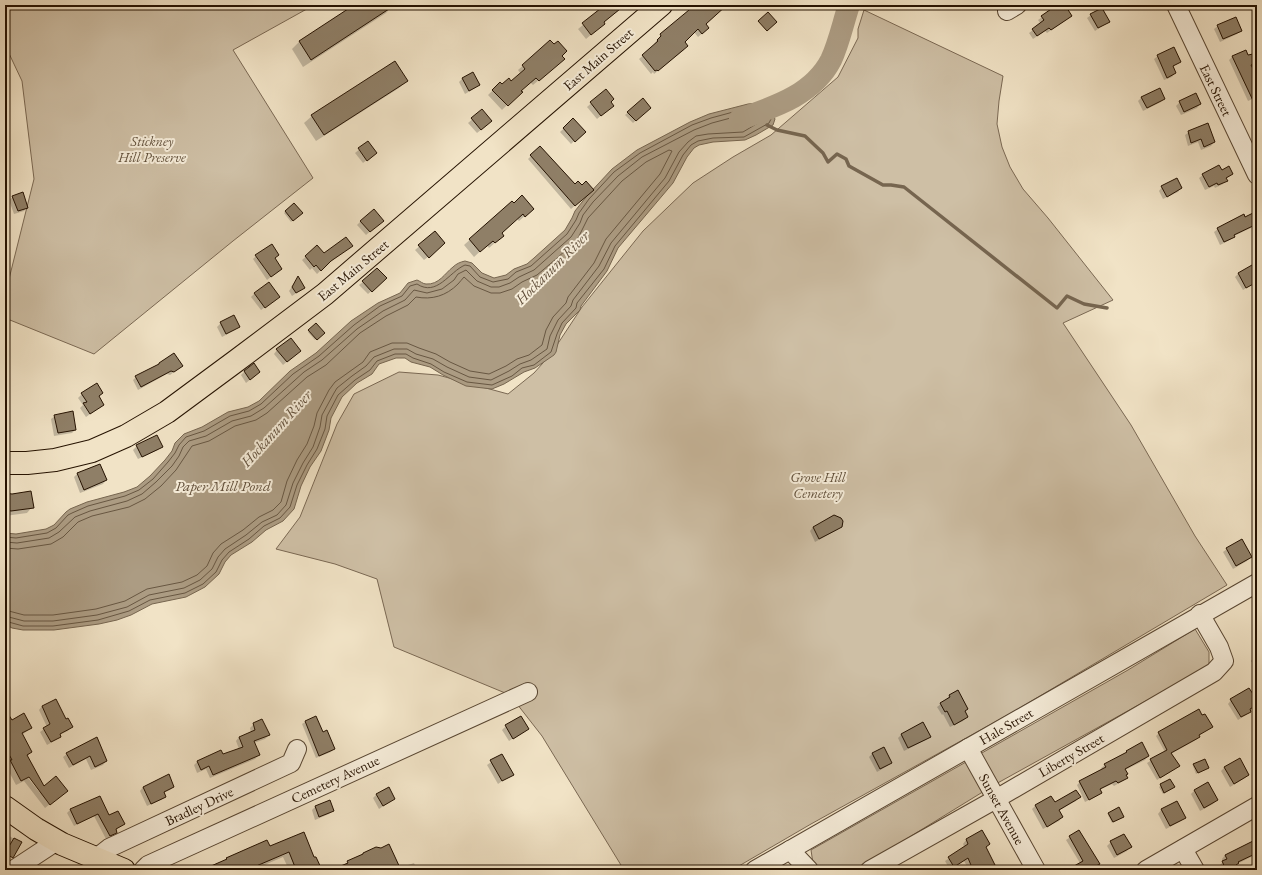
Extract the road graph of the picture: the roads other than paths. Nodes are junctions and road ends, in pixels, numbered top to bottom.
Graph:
1 (661, 5) edge
2 (1176, 5) edge
3 (1257, 175) edge
4 (6, 460) edge
5 (1257, 583) edge
6 (1200, 614) junction
7 (528, 692) dead end
8 (968, 748) junction
9 (297, 749) dead end
10 (996, 799) junction
11 (1257, 806) edge
12 (5, 807) edge
13 (57, 841) junction
14 (1183, 849) junction
15 (790, 850) junction
16 (95, 859) junction
17 (13, 870) edge
18 (124, 870) edge
19 (143, 870) edge
20 (755, 870) edge
21 (809, 870) edge
22 (870, 870) edge
23 (1036, 870) edge
24 (1146, 870) edge
25 (1195, 870) edge

1 - 4 main road, East Main Street
2 - 3 street, East Street
5 - 6 street, Hale Street
6 - 8 street, Hale Street
6 - 10 street, Liberty Street
7 - 19 street, Cemetery Avenue
8 - 10 street, Sunset Avenue
8 - 15 street, Hale Street
9 - 16 street, Bradley Drive
10 - 22 street, Liberty Street
10 - 23 street, Sunset Avenue
11 - 14 street
12 - 13 main road
13 - 16 main road
13 - 17 street
14 - 24 street
14 - 25 street
15 - 20 street, Hale Street
15 - 21 street
16 - 18 main road

